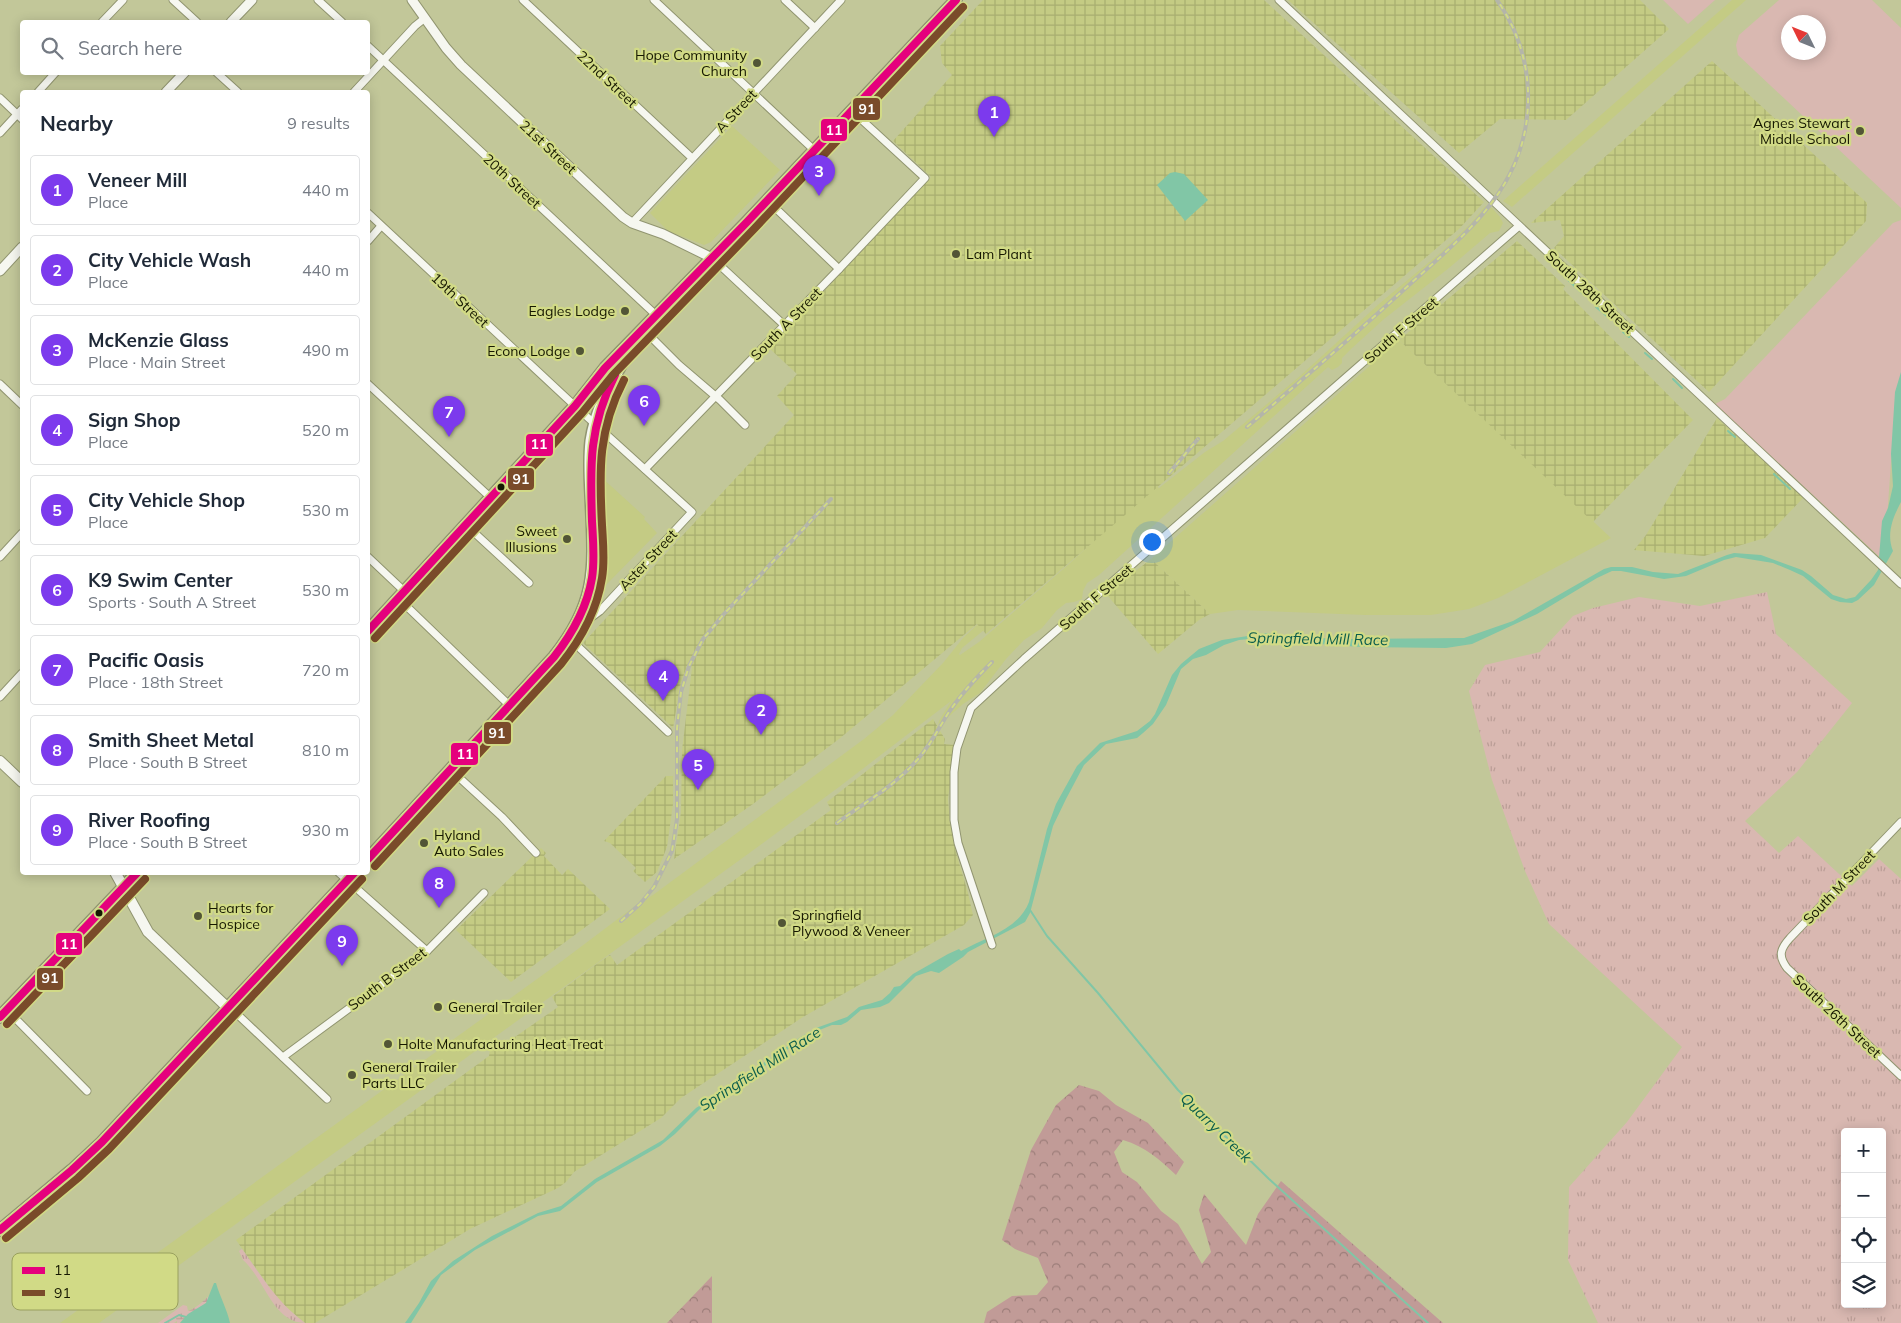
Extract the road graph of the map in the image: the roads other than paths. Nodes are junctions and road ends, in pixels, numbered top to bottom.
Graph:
1 (123, 0) edge
2 (174, 0) edge
3 (252, 0) edge
4 (318, 0) edge
5 (412, 0) edge
6 (523, 0) edge
7 (654, 0) edge
8 (785, 0) edge
9 (840, 0) edge
10 (956, 0) edge
11 (1279, 0) edge
12 (425, 18) junction
13 (104, 20) edge
14 (195, 20) edge
15 (233, 20) edge
16 (340, 20) edge
17 (815, 28) junction
18 (370, 48) edge
19 (384, 61) junction
20 (53, 75) edge
21 (182, 75) edge
22 (219, 75) edge
23 (40, 90) edge
24 (168, 90) edge
25 (236, 90) edge
26 (356, 90) edge
27 (753, 92) junction
28 (0, 98) edge
29 (852, 110) junction
30 (20, 113) edge
31 (20, 115) edge
32 (0, 133) edge
33 (814, 150) junction
34 (692, 158) junction
35 (767, 200) junction
36 (370, 215) edge
37 (632, 223) junction
38 (382, 226) junction
39 (1519, 226) junction
40 (370, 240) edge
41 (20, 249) edge
42 (712, 258) junction
43 (839, 269) junction
44 (0, 271) edge
45 (657, 316) junction
46 (784, 325) junction
47 (644, 330) junction
48 (635, 339) junction
49 (0, 384) edge
50 (370, 386) edge
51 (714, 397) junction
52 (20, 403) edge
53 (575, 406) junction
54 (594, 423) junction
55 (745, 425) dead end
56 (645, 469) junction
57 (491, 498) junction
58 (692, 512) joint
59 (466, 525) junction
60 (20, 535) edge
61 (0, 557) edge
62 (370, 559) edge
63 (529, 583) dead end
64 (1901, 584) edge
65 (401, 594) junction
66 (578, 621) junction
67 (370, 629) edge
68 (569, 638) junction
69 (20, 675) edge
70 (0, 697) edge
71 (509, 705) junction
72 (668, 732) dead end
73 (0, 761) edge
74 (451, 770) junction
75 (20, 780) edge
76 (1901, 822) edge
77 (536, 853) dead end
78 (370, 857) edge
79 (117, 875) edge
80 (135, 875) edge
81 (341, 875) edge
82 (352, 875) edge
83 (347, 881) junction
84 (124, 886) junction
85 (484, 893) dead end
86 (992, 945) dead end
87 (426, 951) junction
88 (1780, 953) joint
89 (229, 1009) junction
90 (3, 1013) edge
91 (283, 1056) junction
92 (1901, 1076) edge
93 (87, 1091) dead end
94 (327, 1099) dead end
95 (0, 1230) edge

1 - 13 street
2 - 14 street
3 - 15 street
4 - 16 street
5 - 12 street, 21st Street
6 - 34 street, 22nd Street
7 - 27 street
8 - 17 street
9 - 17 street, A Street
10 - 29 main road
11 - 39 street, South 28th Street
12 - 19 street
12 - 37 street, 21st Street
17 - 27 street, A Street
18 - 19 street, 20th Street
19 - 26 street
19 - 45 street, 20th Street
20 - 23 street
21 - 24 street
22 - 25 street
27 - 33 street
27 - 34 street, A Street
28 - 30 street
29 - 33 main road
29 - 43 street, South A Street
31 - 32 street
33 - 35 main road
34 - 37 street, A Street
35 - 42 main road
35 - 43 street
36 - 38 street, 19th Street
37 - 42 street, 21st Street
38 - 40 street
38 - 53 street, 19th Street
39 - 64 street, South 28th Street
39 - 86 street, South F Street
41 - 44 street
42 - 45 main road
42 - 46 street
43 - 46 street, South A Street
45 - 47 main road
46 - 51 street, South A Street
47 - 48 main road
47 - 51 street
48 - 53 main road
48 - 54 main road
49 - 52 street
50 - 57 street
51 - 55 street
51 - 56 street, South A Street
53 - 54 street, 19th Street
53 - 57 main road
54 - 56 street, 19th Street
54 - 66 main road
56 - 58 street, 19th Street
57 - 59 main road
58 - 66 street, Aster Street
59 - 63 street
59 - 65 main road
60 - 61 street
62 - 65 street
65 - 67 main road
65 - 71 street
66 - 68 main road
68 - 71 main road
68 - 72 street
69 - 70 street
71 - 74 main road
73 - 75 main road
74 - 77 street
74 - 78 main road
76 - 88 street, South M Street
79 - 84 main road
80 - 84 main road
81 - 83 street
82 - 83 main road
83 - 87 street
83 - 89 main road
84 - 89 main road
84 - 90 main road
85 - 87 street, South B Street
87 - 91 street, South B Street
88 - 92 street, South 26th Street
89 - 91 street
89 - 95 main road
90 - 93 street
91 - 94 street

